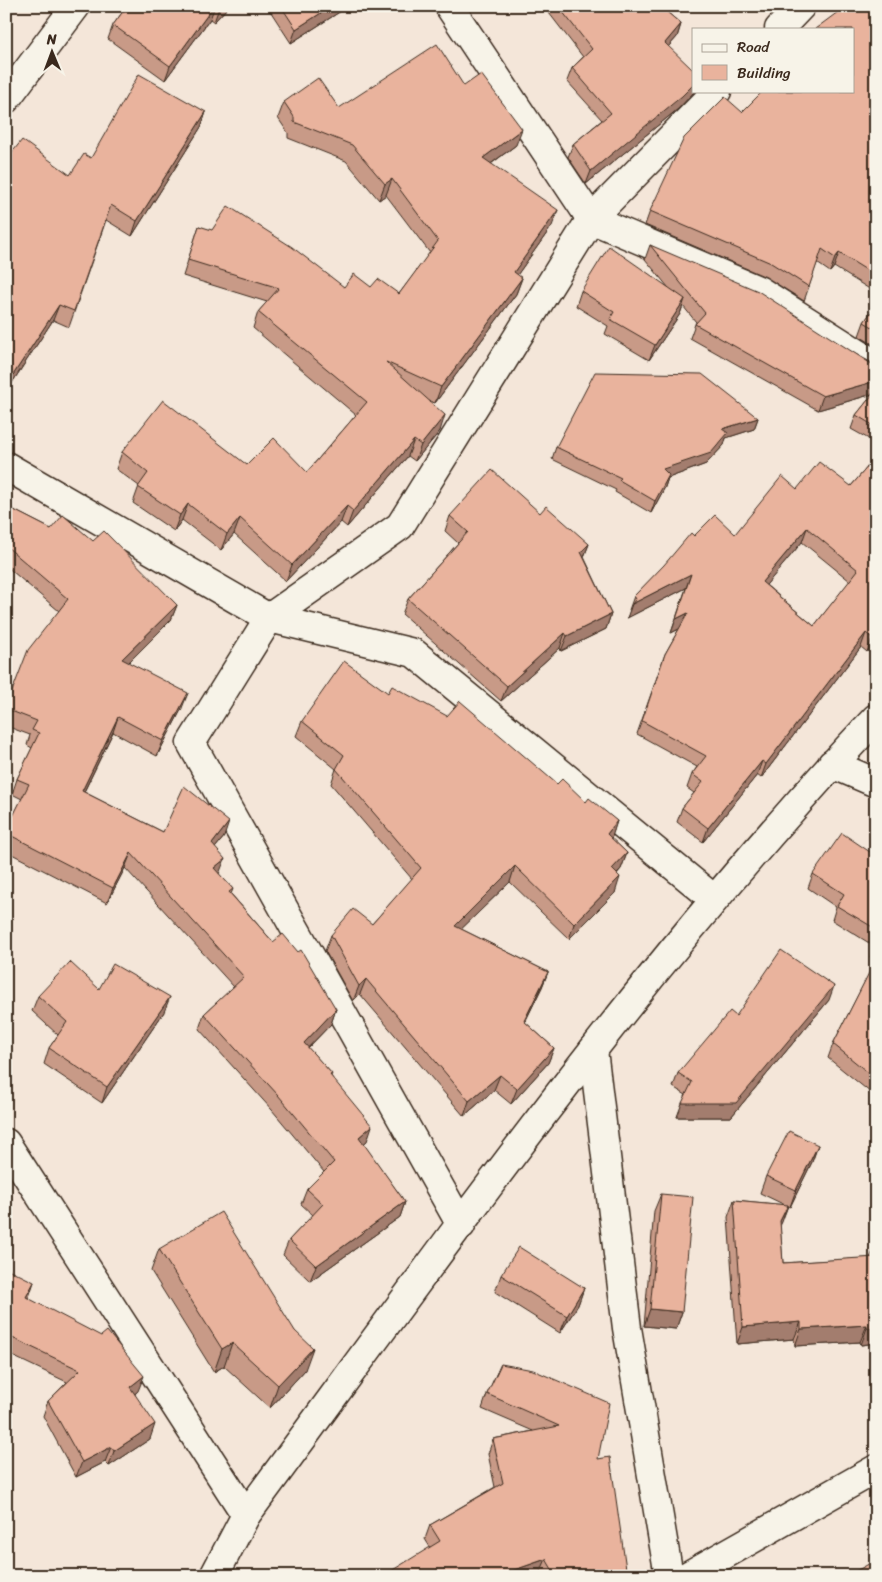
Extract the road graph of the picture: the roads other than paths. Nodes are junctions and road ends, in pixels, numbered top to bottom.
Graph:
1 (76, 6) edge
2 (449, 6) edge
3 (801, 6) edge
4 (780, 28) edge
5 (716, 92) edge
6 (6, 99) edge
7 (591, 218) junction
8 (876, 365) edge
9 (6, 466) edge
10 (270, 618) junction
11 (876, 718) edge
12 (832, 764) junction
13 (876, 783) edge
14 (714, 899) junction
15 (593, 1050) junction
16 (6, 1143) edge
17 (461, 1225) junction
18 (876, 1469) edge
19 (246, 1515) junction
20 (214, 1576) edge
21 (669, 1576) edge
22 (687, 1576) edge

1 - 6 street
2 - 7 street
3 - 4 street
5 - 7 street
7 - 8 street
7 - 10 street
9 - 10 street
10 - 14 street
10 - 17 street
11 - 12 street
12 - 13 street
12 - 14 street
14 - 15 street
15 - 17 street
15 - 21 street
16 - 19 street
17 - 19 street
18 - 22 street
19 - 20 street

